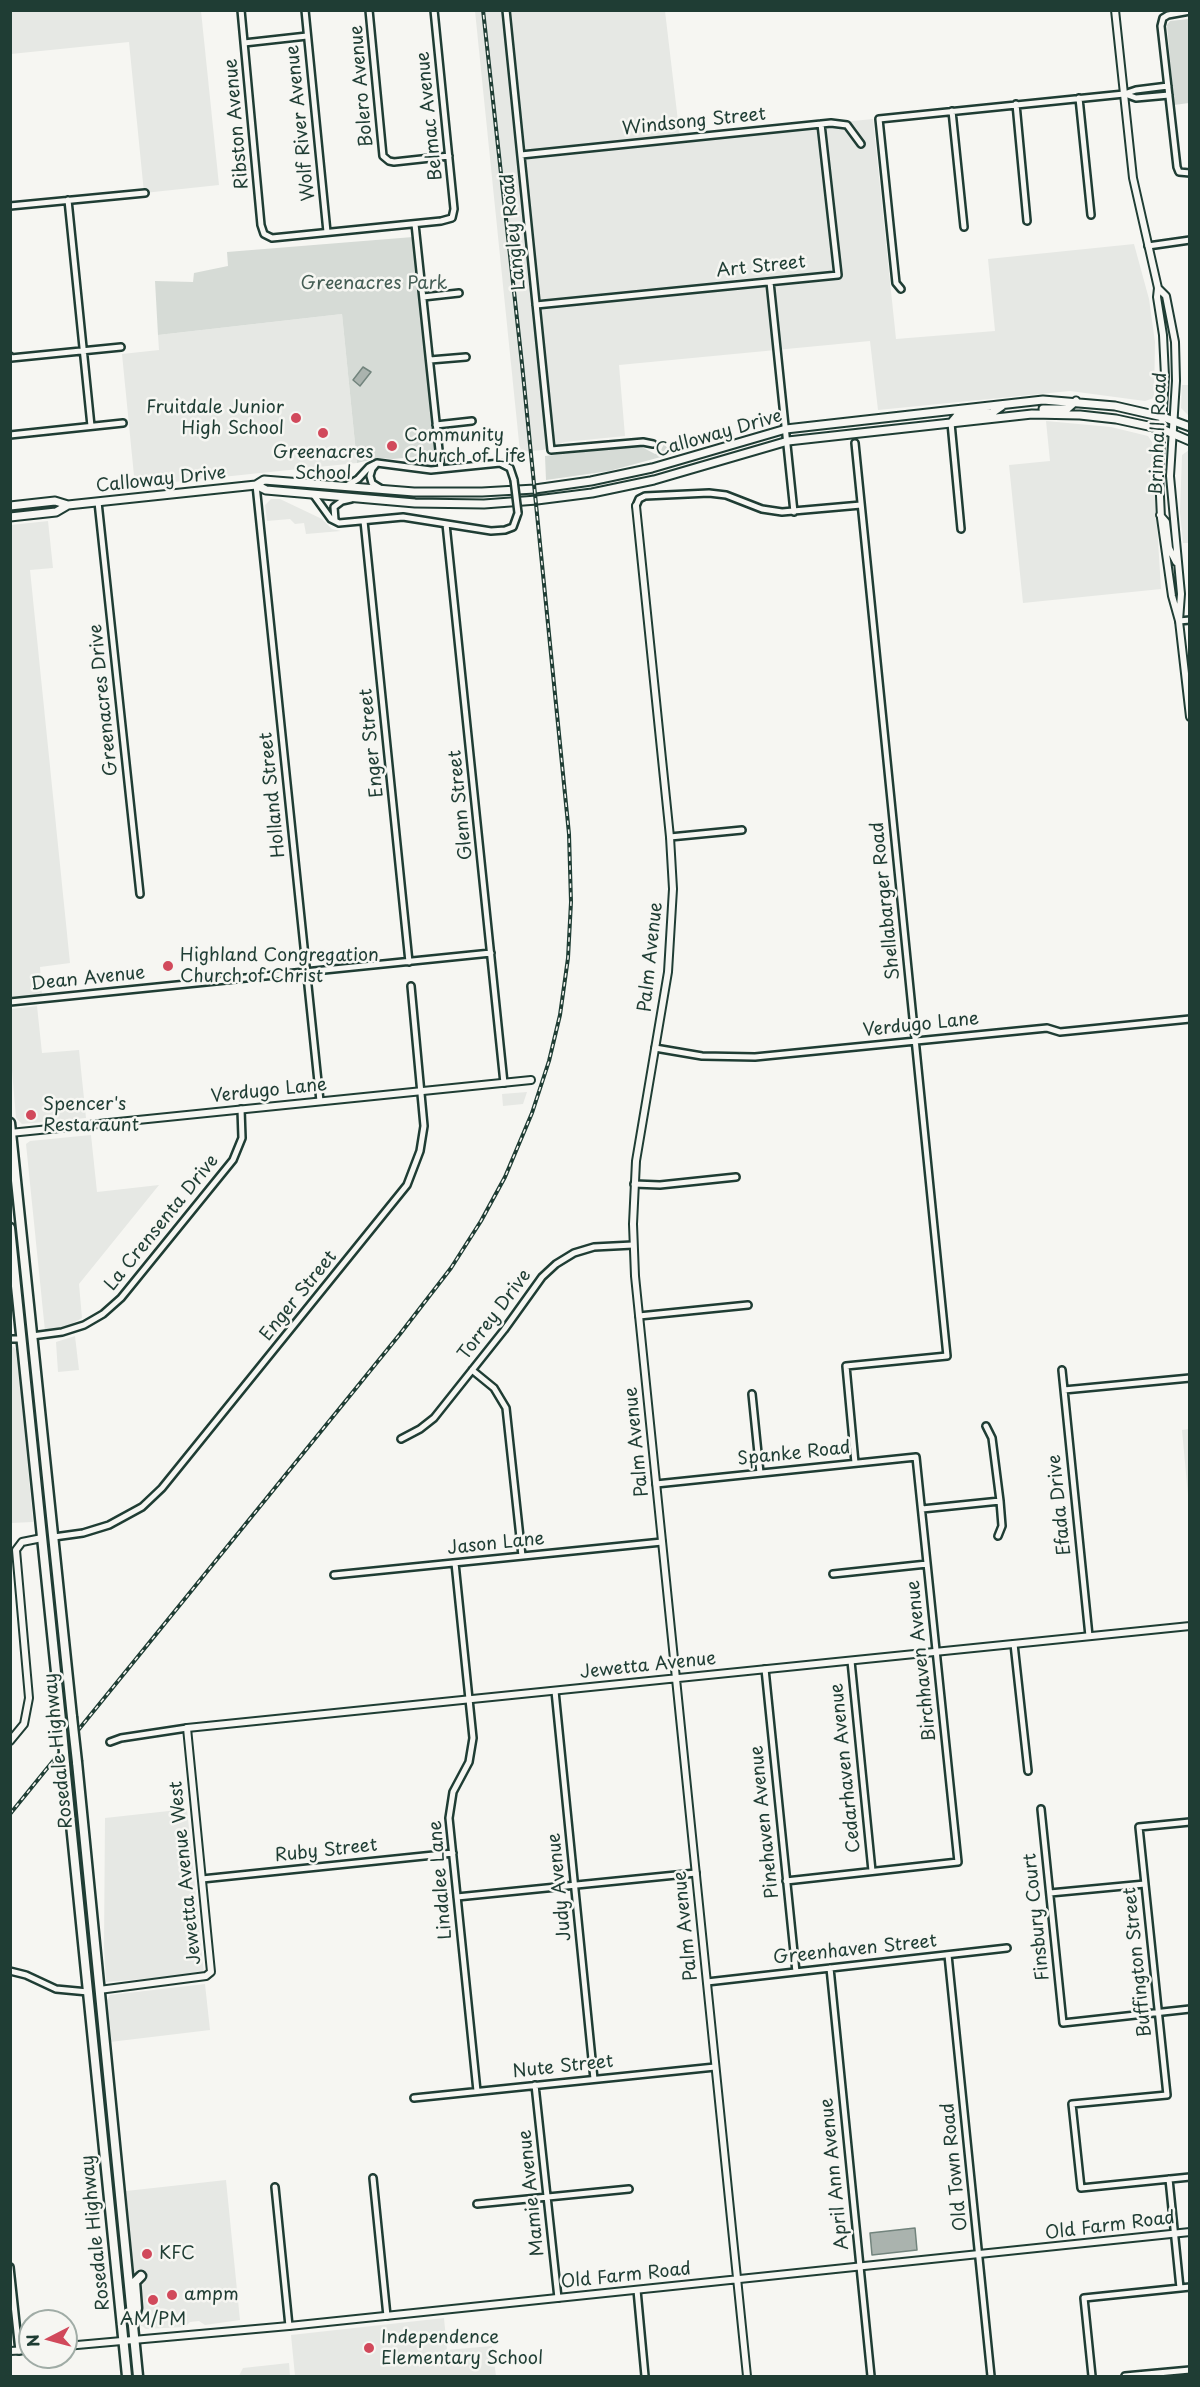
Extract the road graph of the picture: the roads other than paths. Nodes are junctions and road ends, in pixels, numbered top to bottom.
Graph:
1 (241, 10) edge
2 (305, 10) edge
3 (369, 10) edge
4 (434, 10) edge
5 (506, 10) edge
6 (1115, 10) edge
7 (1190, 11) edge
8 (307, 36) junction
9 (244, 43) junction
10 (1168, 86) junction
11 (1124, 94) junction
12 (1169, 95) junction
13 (1080, 98) junction
14 (1016, 105) junction
15 (952, 111) junction
16 (822, 124) junction
17 (861, 144) dead end
18 (521, 155) junction
19 (448, 156) junction
20 (1190, 173) edge
21 (145, 194) dead end
22 (69, 200) junction
23 (10, 206) edge
24 (1091, 215) dead end
25 (1027, 221) dead end
26 (415, 224) junction
27 (963, 228) dead end
28 (327, 232) junction
29 (1190, 240) edge
30 (1148, 246) junction
31 (770, 282) junction
32 (1158, 288) junction
33 (901, 289) dead end
34 (459, 293) dead end
35 (423, 297) junction
36 (536, 305) junction
37 (121, 347) dead end
38 (84, 351) junction
39 (11, 357) edge
40 (466, 357) dead end
41 (430, 360) junction
42 (1076, 401) junction
43 (1004, 404) junction
44 (1024, 415) junction
45 (1162, 417) junction
46 (472, 421) dead end
47 (1174, 421) junction
48 (123, 423) dead end
49 (951, 423) junction
50 (436, 425) junction
51 (91, 426) junction
52 (1190, 427) edge
53 (786, 429) junction
54 (1162, 429) junction
55 (1173, 434) junction
56 (10, 435) edge
57 (788, 441) junction
58 (1190, 441) edge
59 (855, 443) dead end
60 (654, 444) dead end
61 (377, 463) junction
62 (441, 469) junction
63 (256, 485) junction
64 (348, 485) junction
65 (382, 489) junction
66 (314, 494) junction
67 (357, 498) junction
68 (98, 502) junction
69 (68, 505) junction
70 (861, 505) junction
71 (10, 506) edge
72 (636, 506) joint
73 (795, 512) junction
74 (1160, 515) junction
75 (10, 517) edge
76 (364, 521) junction
77 (335, 522) junction
78 (446, 524) junction
79 (962, 529) dead end
80 (1179, 568) junction
81 (1190, 620) edge
82 (1179, 621) junction
83 (1190, 717) edge
84 (742, 830) dead end
85 (670, 837) junction
86 (140, 894) dead end
87 (491, 953) junction
88 (409, 962) junction
89 (306, 972) junction
90 (411, 986) dead end
91 (10, 1002) edge
92 (1190, 1019) edge
93 (915, 1041) junction
94 (655, 1048) junction
95 (531, 1080) dead end
96 (504, 1083) junction
97 (422, 1091) junction
98 (320, 1101) junction
99 (241, 1109) junction
100 (11, 1130) edge
101 (736, 1177) dead end
102 (634, 1184) junction
103 (11, 1233) edge
104 (22, 1235) junction
105 (633, 1245) junction
106 (18, 1289) junction
107 (748, 1305) dead end
108 (639, 1316) junction
109 (33, 1336) junction
110 (10, 1339) edge
111 (22, 1339) junction
112 (472, 1370) junction
113 (1062, 1370) dead end
114 (1190, 1378) edge
115 (1064, 1390) junction
116 (752, 1394) dead end
117 (41, 1415) junction
118 (987, 1426) dead end
119 (400, 1439) dead end
120 (916, 1457) joint
121 (855, 1463) junction
122 (35, 1468) junction
123 (760, 1473) junction
124 (656, 1484) junction
125 (1000, 1501) junction
126 (922, 1509) junction
127 (998, 1536) dead end
128 (54, 1537) junction
129 (42, 1538) junction
130 (662, 1542) junction
131 (522, 1556) junction
132 (455, 1563) junction
133 (927, 1564) junction
134 (833, 1574) dead end
135 (334, 1575) dead end
136 (1190, 1626) edge
137 (1089, 1636) junction
138 (1014, 1644) junction
139 (66, 1649) junction
140 (936, 1652) junction
141 (851, 1661) junction
142 (765, 1669) junction
143 (675, 1679) junction
144 (555, 1691) junction
145 (469, 1700) junction
146 (187, 1728) junction
147 (10, 1741) edge
148 (110, 1742) dead end
149 (1028, 1771) dead end
150 (1041, 1809) dead end
151 (1190, 1822) edge
152 (453, 1853) junction
153 (76, 1867) junction
154 (872, 1871) junction
155 (696, 1873) junction
156 (202, 1879) junction
157 (786, 1881) junction
158 (1145, 1884) junction
159 (575, 1885) junction
160 (1050, 1893) junction
161 (457, 1897) junction
162 (1007, 1948) dead end
163 (948, 1955) junction
164 (830, 1968) junction
165 (10, 1971) edge
166 (796, 1972) junction
167 (707, 1982) junction
168 (99, 1990) junction
169 (88, 1992) junction
170 (1190, 2009) edge
171 (1159, 2013) junction
172 (106, 2067) junction
173 (715, 2067) junction
174 (594, 2079) junction
175 (535, 2085) junction
176 (477, 2091) junction
177 (414, 2098) dead end
178 (104, 2153) junction
179 (1190, 2177) edge
180 (373, 2178) dead end
181 (1168, 2179) junction
182 (275, 2187) dead end
183 (629, 2189) dead end
184 (548, 2197) junction
185 (477, 2204) dead end
186 (123, 2232) junction
187 (1190, 2232) edge
188 (1174, 2234) junction
189 (979, 2255) junction
190 (10, 2266) edge
191 (860, 2268) junction
192 (141, 2276) dead end
193 (737, 2280) junction
194 (1190, 2287) edge
195 (1180, 2288) junction
196 (637, 2290) junction
197 (558, 2298) junction
198 (387, 2316) junction
199 (133, 2326) junction
200 (289, 2326) junction
201 (134, 2339) junction
202 (123, 2340) junction
203 (18, 2342) edge
204 (78, 2345) edge
205 (1190, 2370) edge
206 (127, 2376) edge
207 (138, 2376) edge
208 (645, 2376) edge
209 (747, 2376) edge
210 (871, 2376) edge
211 (991, 2376) edge
212 (1092, 2376) edge
213 (1125, 2376) edge

1 - 9 street, Ribston Avenue
2 - 8 street, Wolf River Avenue
3 - 19 street, Bolero Avenue
4 - 19 street, Belmac Avenue
5 - 18 street, Langley Road
6 - 11 street, Brimhall Road
7 - 10 street
8 - 9 street
8 - 28 street, Wolf River Avenue
9 - 28 street, Ribston Avenue
10 - 11 street
10 - 12 street
11 - 12 street
11 - 13 street
11 - 30 street, Brimhall Road
12 - 20 street
13 - 14 street
13 - 24 street
14 - 15 street
14 - 25 street
15 - 27 street
15 - 33 street
16 - 17 street, Windsong Street
16 - 18 street, Windsong Street
16 - 31 street, Art Street
18 - 36 street, Langley Road
19 - 26 street, Belmac Avenue
21 - 22 street
22 - 23 street
22 - 38 street
26 - 28 street
26 - 35 street
29 - 30 street
30 - 32 street, Brimhall Road
31 - 36 street, Art Street
31 - 53 street
32 - 45 street, Brimhall Road
32 - 47 street, Brimhall Road
34 - 35 street
35 - 41 street
36 - 60 street, Langley Road
37 - 38 street
38 - 39 street
38 - 51 street
40 - 41 street
41 - 50 street
42 - 43 main road, Calloway Drive
42 - 44 main road
42 - 45 main road, Calloway Drive
43 - 49 main road
43 - 53 main road, Calloway Drive
44 - 49 main road, Calloway Drive
44 - 54 main road, Calloway Drive
45 - 47 main road, Calloway Drive
45 - 54 street, Brimhall Road
46 - 50 street
47 - 52 main road, Calloway Drive
47 - 55 street, Brimhall Road
48 - 51 street
49 - 57 main road, Calloway Drive
49 - 79 street
50 - 62 street
51 - 56 street
53 - 57 street
53 - 65 main road, Calloway Drive
54 - 55 main road, Calloway Drive
54 - 74 street, Brimhall Road
55 - 58 main road, Calloway Drive
55 - 80 street, Brimhall Road
57 - 67 main road, Calloway Drive
57 - 73 street
59 - 70 street, Shellabarger Road
61 - 62 street
61 - 64 street
61 - 65 street
62 - 78 street, bridge
63 - 64 main road, Calloway Drive
63 - 66 main road, Calloway Drive
63 - 68 main road, Calloway Drive
63 - 89 street, Holland Street
64 - 65 main road, Calloway Drive
66 - 67 main road, Calloway Drive
66 - 77 street
67 - 77 street
68 - 69 main road, Calloway Drive
68 - 86 street, Greenacres Drive
69 - 71 main road, Calloway Drive
69 - 75 main road, Calloway Drive
70 - 73 street
70 - 93 street, Shellabarger Road
72 - 73 street
72 - 85 street, Palm Avenue
74 - 80 street
74 - 82 street, Brimhall Road
76 - 77 street
76 - 78 street
76 - 88 street, Enger Street
78 - 87 street, Glenn Street
80 - 82 street, Brimhall Road
81 - 82 street
82 - 83 street, Brimhall Road
84 - 85 street
85 - 94 street, Palm Avenue
87 - 88 street, Dean Avenue
87 - 96 street, Glenn Street
88 - 89 street, Dean Avenue
89 - 91 street, Dean Avenue
89 - 98 street, Holland Street
90 - 97 street, Enger Street
92 - 93 street, Verdugo Lane
93 - 94 street, Verdugo Lane
93 - 121 street, Shellabarger Road
94 - 102 street, Palm Avenue
95 - 96 street, Verdugo Lane
96 - 97 street, Verdugo Lane
97 - 98 street, Verdugo Lane
97 - 128 street, Enger Street
98 - 99 street, Verdugo Lane
99 - 100 street, Verdugo Lane
99 - 109 street, La Crensenta Drive
100 - 104 main road, Rosedale Highway
101 - 102 street
102 - 105 street, Palm Avenue
103 - 104 street
103 - 106 main road, Rosedale Highway
104 - 109 main road, Rosedale Highway
105 - 108 street, Palm Avenue
105 - 112 street, Torrey Drive
106 - 109 main road
106 - 111 main road, Rosedale Highway
107 - 108 street
108 - 124 street, Palm Avenue
109 - 117 main road, Rosedale Highway
110 - 111 street
111 - 117 main road
111 - 122 main road, Rosedale Highway
112 - 119 street, Torrey Drive
112 - 131 street
113 - 115 street, Efada Drive
114 - 115 street
115 - 137 street, Efada Drive
116 - 123 street
117 - 128 main road, Rosedale Highway
118 - 125 street
120 - 121 street, Spanke Road
120 - 126 street, Birchhaven Avenue
121 - 123 street, Spanke Road
122 - 128 main road
122 - 129 main road, Rosedale Highway
123 - 124 street, Spanke Road
124 - 130 street, Palm Avenue
125 - 126 street
125 - 127 street
126 - 133 street, Birchhaven Avenue
128 - 139 main road, Rosedale Highway
129 - 139 main road
129 - 147 street
129 - 153 main road, Rosedale Highway, bridge
130 - 131 street, Jason Lane
130 - 143 street, Palm Avenue
131 - 132 street, Jason Lane
132 - 135 street, Jason Lane
132 - 145 street, Lindalee Lane
133 - 134 street
133 - 140 street, Birchhaven Avenue
136 - 137 street, Jewetta Avenue
137 - 138 street, Jewetta Avenue
138 - 140 street, Jewetta Avenue
138 - 149 street
139 - 168 main road, Rosedale Highway, bridge
140 - 141 street, Jewetta Avenue
140 - 154 street, Birchhaven Avenue
141 - 142 street, Jewetta Avenue
141 - 154 street, Cedarhaven Avenue
142 - 143 street, Jewetta Avenue
142 - 157 street, Pinehaven Avenue
143 - 144 street, Jewetta Avenue
143 - 155 street, Palm Avenue
144 - 145 street, Jewetta Avenue
144 - 159 street, Judy Avenue
145 - 146 street, Jewetta Avenue
145 - 152 street, Lindalee Lane
146 - 148 street, Jewetta Avenue
146 - 156 street, Jewetta Avenue West
150 - 160 street, Finsbury Court
151 - 158 street, Buffington Street
152 - 156 street, Ruby Street
152 - 161 street, Lindalee Lane
153 - 168 main road
153 - 169 main road, Rosedale Highway
154 - 157 street
155 - 159 street
155 - 167 street, Palm Avenue
156 - 168 street, Jewetta Avenue West
157 - 166 street, Pinehaven Avenue
158 - 160 street
158 - 171 street, Buffington Street
159 - 161 street
159 - 174 street, Judy Avenue
160 - 171 street, Finsbury Court
161 - 176 street, Lindalee Lane
162 - 163 street, Greenhaven Street
163 - 164 street, Greenhaven Street
163 - 189 street, Old Town Road
164 - 166 street, Greenhaven Street
164 - 191 street, April Ann Avenue
165 - 169 street
166 - 167 street, Greenhaven Street
167 - 173 street, Palm Avenue
168 - 172 main road, Rosedale Highway
169 - 172 main road
169 - 178 main road, Rosedale Highway
170 - 171 street
171 - 181 street, Buffington Street
172 - 186 main road, Rosedale Highway
173 - 174 street, Nute Street
173 - 193 street, Palm Avenue
174 - 175 street, Nute Street
175 - 176 street, Nute Street
175 - 184 street, Mamie Avenue
176 - 177 street, Nute Street
178 - 186 main road
178 - 202 main road, Rosedale Highway
179 - 181 street
180 - 198 street
181 - 188 street
182 - 200 street
183 - 184 street
184 - 185 street
184 - 197 street, Mamie Avenue
186 - 199 main road, Rosedale Highway
187 - 188 street, Old Farm Road
188 - 189 street, Old Farm Road
188 - 195 street
189 - 191 street, Old Farm Road
189 - 211 street, Old Town Road
190 - 203 street
191 - 193 street, Old Farm Road
191 - 210 street, April Ann Avenue
192 - 199 main road
193 - 196 street, Old Farm Road
193 - 209 street, Palm Avenue
194 - 195 street
195 - 212 street
196 - 197 street, Old Farm Road
196 - 208 street
197 - 198 street, Old Farm Road
198 - 200 street, Old Farm Road
199 - 201 main road, Rosedale Highway
200 - 201 street, Old Farm Road
201 - 202 street, Old Farm Road
201 - 207 main road, Rosedale Highway
202 - 204 street, Old Farm Road
202 - 206 main road, Rosedale Highway
205 - 213 street

